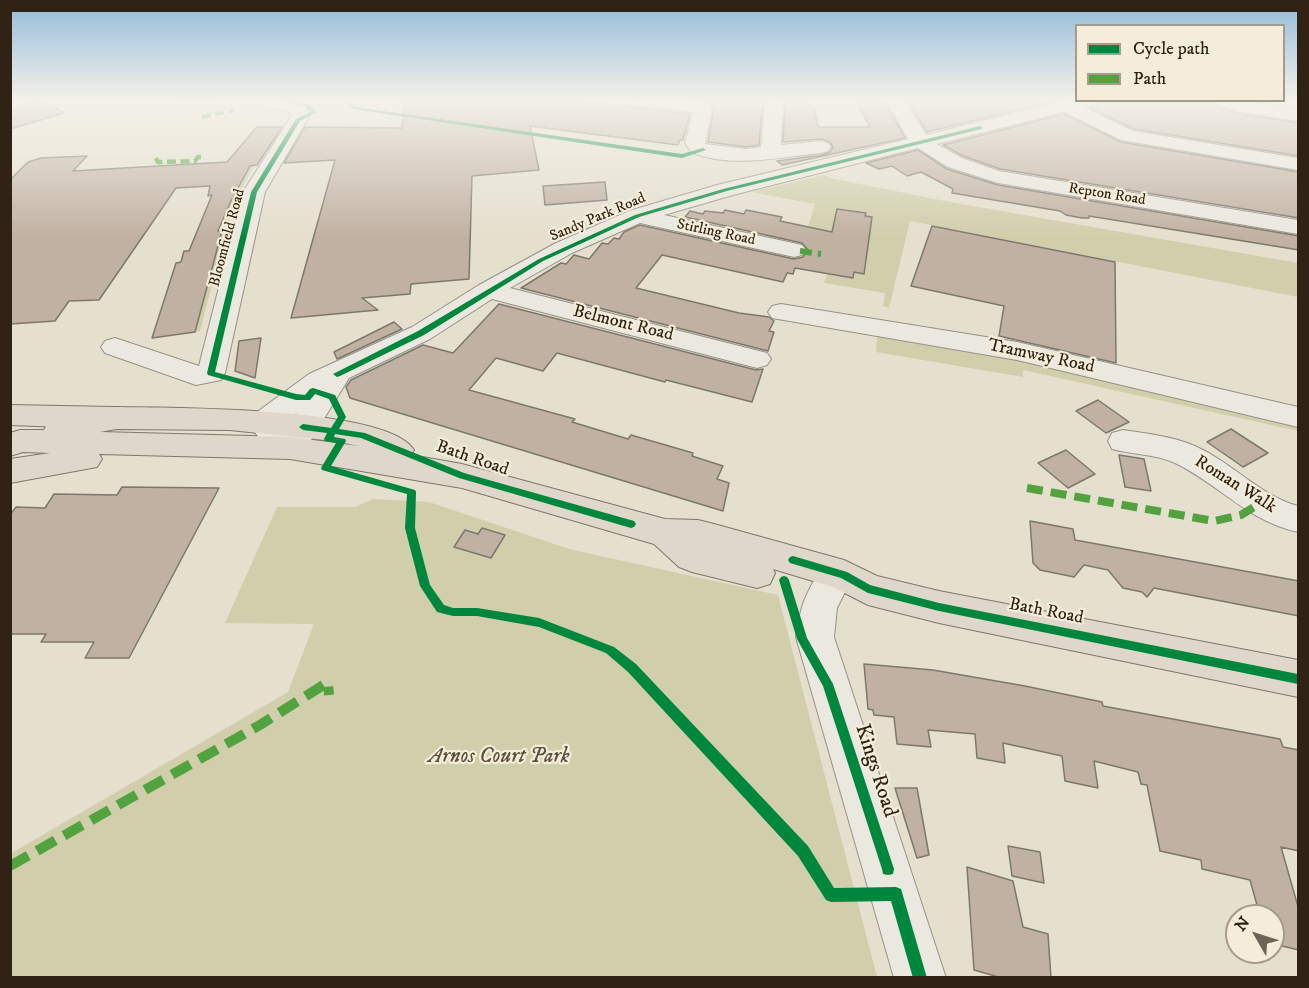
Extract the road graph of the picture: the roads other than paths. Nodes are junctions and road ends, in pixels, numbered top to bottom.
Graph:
1 (282, 146) edge
2 (697, 146) edge
3 (771, 146) edge
4 (844, 146) edge
5 (892, 146) edge
6 (931, 146) edge
7 (1190, 146) edge
8 (771, 153) junction
9 (1299, 164) edge
10 (637, 216) junction
11 (1299, 227) edge
12 (794, 250) dead end
13 (488, 290) junction
14 (781, 312) dead end
15 (115, 347) dead end
16 (757, 359) dead end
17 (337, 374) junction
18 (1299, 417) edge
19 (264, 423) junction
20 (120, 430) junction
21 (13, 436) edge
22 (296, 437) junction
23 (1123, 441) dead end
24 (10, 471) edge
25 (1299, 519) edge
26 (664, 533) junction
27 (868, 589) junction
28 (828, 590) junction
29 (1299, 679) edge
30 (920, 978) edge

1 - 15 street, Bloomfield Road
2 - 8 street
3 - 8 street
4 - 8 street
5 - 10 street, Sandy Park Road
6 - 11 street, Repton Road
7 - 9 street
10 - 12 street, Stirling Road
10 - 13 street, Sandy Park Road
13 - 16 street, Belmont Road
13 - 17 street, Sandy Park Road
14 - 18 street, Tramway Road
17 - 19 street, Sandy Park Road
17 - 22 street
19 - 20 highway, Bath Road
19 - 22 street
20 - 21 highway, Bath Road
20 - 21 highway, Bath Road
20 - 22 highway, Bath Road
20 - 24 highway, Bath Road
22 - 26 highway, Bath Road
23 - 25 street, Roman Walk
26 - 27 highway, Bath Road
26 - 28 highway, Bath Road
27 - 28 highway, Bath Road
27 - 29 highway, Bath Road
28 - 30 street, Kings Road

